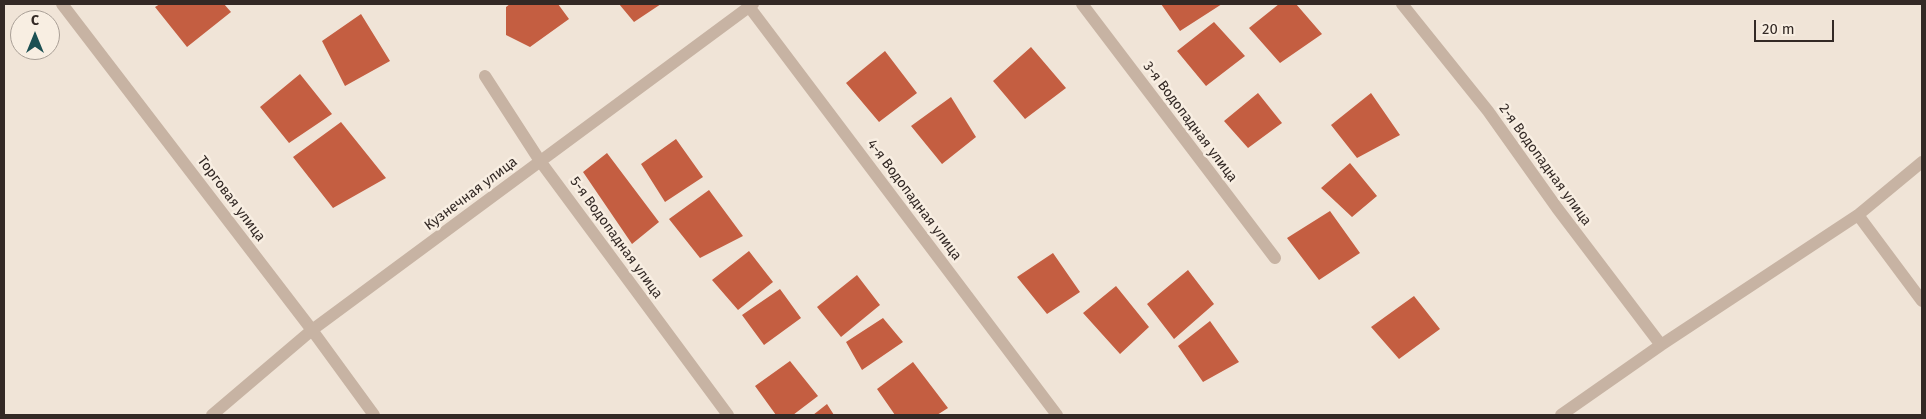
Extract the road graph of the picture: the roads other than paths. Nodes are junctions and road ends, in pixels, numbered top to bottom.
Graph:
1 (62, 4) edge
2 (1082, 4) edge
3 (1402, 4) edge
4 (749, 5) edge
5 (485, 76) dead end
6 (540, 161) junction
7 (1922, 162) edge
8 (1858, 214) junction
9 (1275, 258) dead end
10 (1922, 301) edge
11 (312, 330) junction
12 (1661, 345) junction
13 (212, 415) edge
14 (374, 415) edge
15 (728, 415) edge
16 (1057, 415) edge
17 (1561, 415) edge

1 - 11 street, Торговая улица
2 - 9 street, 3-я Водопадная улица
3 - 12 street, 2-я Водопадная улица
4 - 6 street, Кузнечная улица
4 - 16 street, 4-я Водопадная улица
5 - 6 street, 5-я Водопадная улица
6 - 11 street, Кузнечная улица
6 - 15 street, 5-я Водопадная улица
7 - 8 street
8 - 10 street
8 - 12 street
11 - 13 street, Кузнечная улица
11 - 14 street, Торговая улица
12 - 17 street

